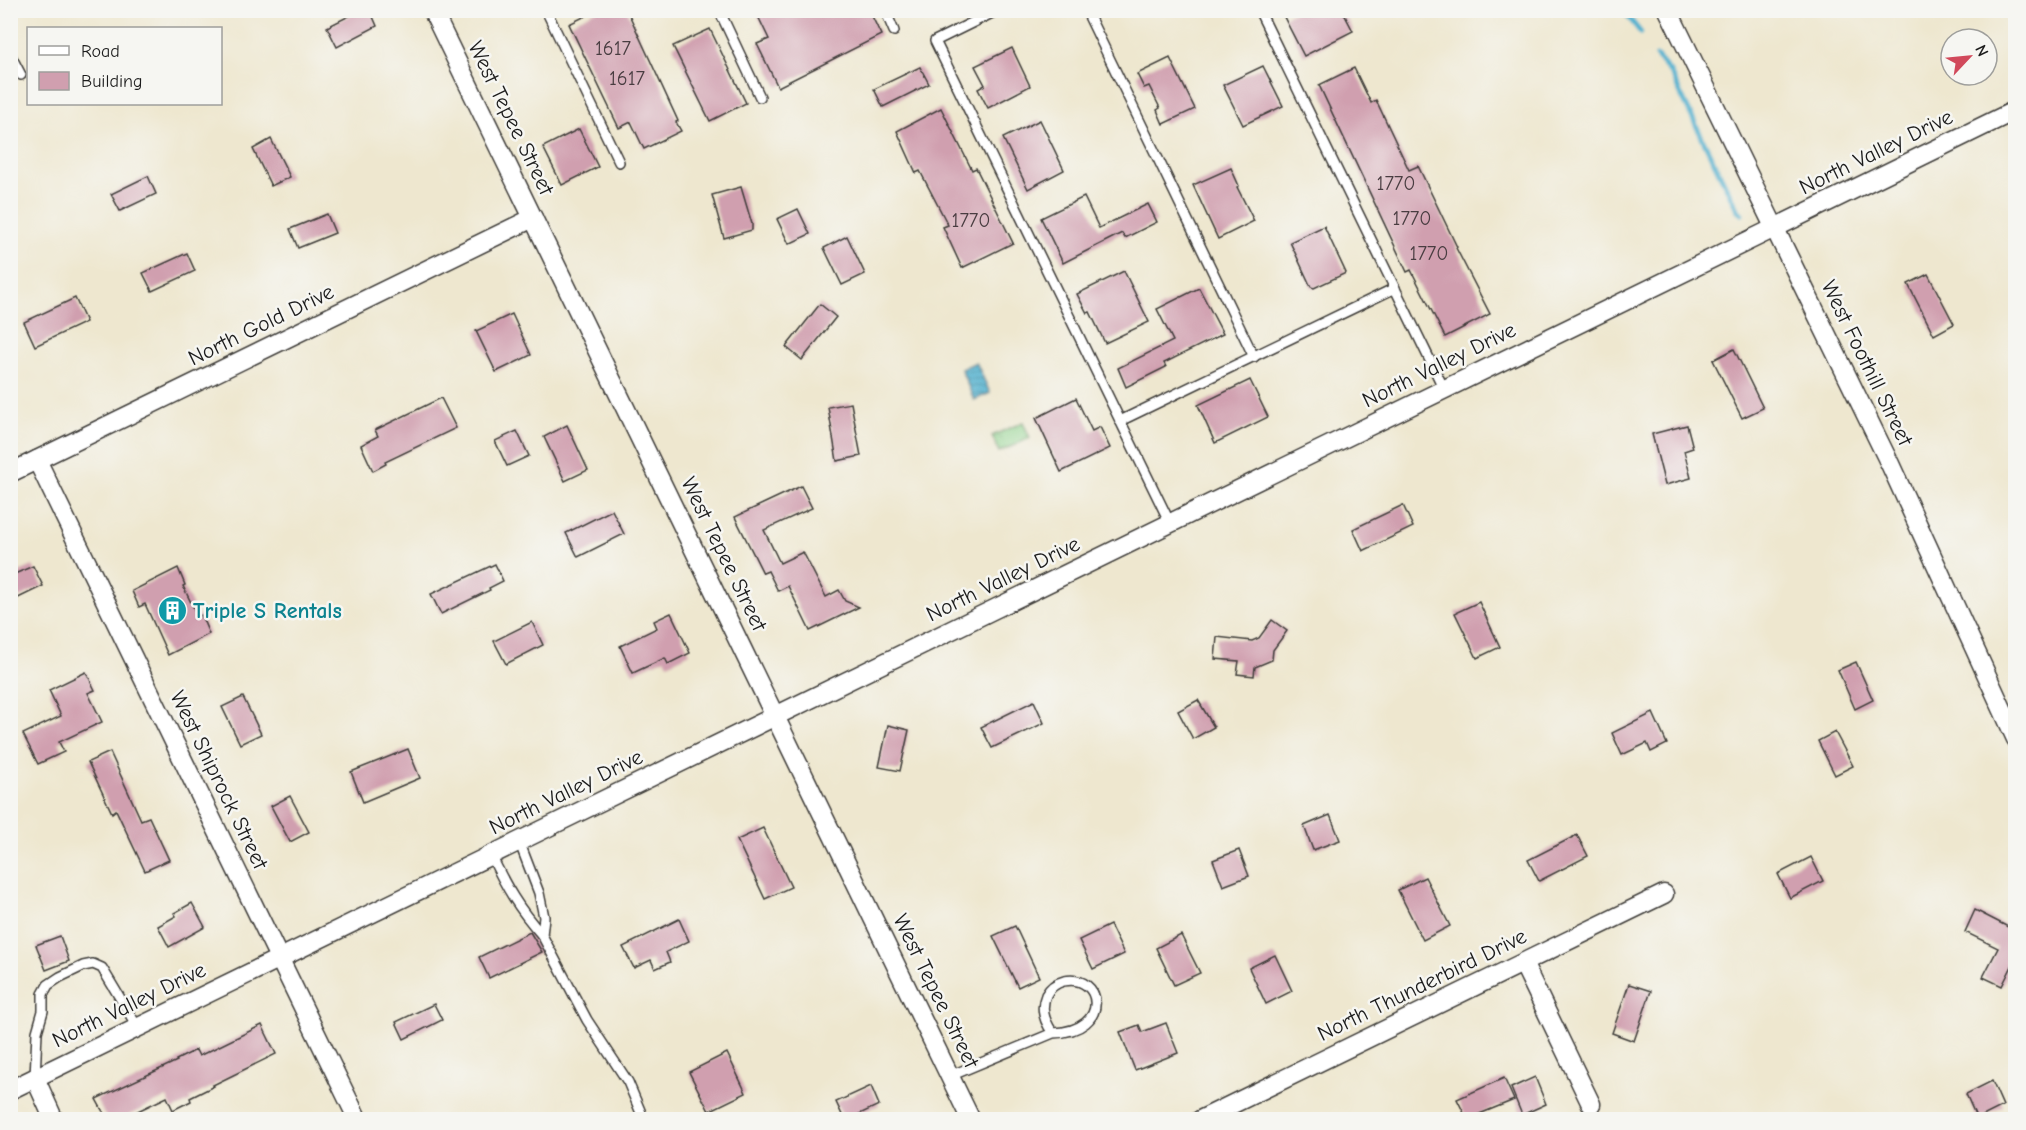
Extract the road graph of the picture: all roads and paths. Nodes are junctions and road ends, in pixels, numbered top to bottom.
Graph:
1 (432, 10) edge
2 (546, 10) edge
3 (719, 10) edge
4 (885, 10) edge
5 (998, 10) edge
6 (1086, 10) edge
7 (1259, 10) edge
8 (1668, 10) edge
9 (894, 31) dead end
10 (10, 54) edge
11 (21, 75) dead end
12 (760, 97) dead end
13 (2016, 110) edge
14 (620, 162) dead end
15 (533, 218) junction
16 (1776, 228) junction
17 (1395, 288) junction
18 (1254, 357) junction
19 (1444, 388) junction
20 (1120, 421) junction
21 (37, 460) junction
22 (10, 473) edge
23 (1170, 523) junction
24 (776, 716) junction
25 (2016, 739) edge
26 (519, 842) junction
27 (491, 855) junction
28 (1664, 894) dead end
29 (542, 935) junction
30 (279, 958) junction
31 (1523, 963) junction
32 (138, 1028) junction
33 (1053, 1033) junction
34 (950, 1076) junction
35 (35, 1078) junction
36 (10, 1090) edge
37 (1591, 1104) dead end
38 (54, 1119) edge
39 (358, 1119) edge
40 (644, 1119) edge
41 (971, 1119) edge
42 (1200, 1119) edge

1 - 15 street, West Tepee Street
2 - 14 lane
3 - 12 lane
4 - 9 lane
5 - 20 lane
6 - 18 lane
7 - 17 lane
8 - 16 street, West Foothill Street
10 - 11 lane
13 - 16 street, North Valley Drive
15 - 21 street, North Gold Drive
15 - 24 street, West Tepee Street
16 - 19 street, North Valley Drive
16 - 25 street, West Foothill Street
17 - 18 lane
17 - 19 lane
18 - 20 lane
19 - 23 street, North Valley Drive
20 - 23 lane
21 - 22 street, North Gold Drive
21 - 30 street, West Shiprock Street
23 - 24 street, North Valley Drive
24 - 26 street, North Valley Drive
24 - 34 street, West Tepee Street
26 - 27 street, North Valley Drive
26 - 29 lane
27 - 29 lane
27 - 30 street, North Valley Drive
28 - 31 street, North Thunderbird Drive
29 - 40 lane
30 - 32 street, North Valley Drive
30 - 39 street, West Shiprock Street
31 - 37 street
31 - 42 street, North Thunderbird Drive
32 - 35 street, North Valley Drive
32 - 35 lane
33 - 33 lane
33 - 34 lane
34 - 41 street, West Tepee Street
35 - 36 street, North Valley Drive
35 - 38 street

